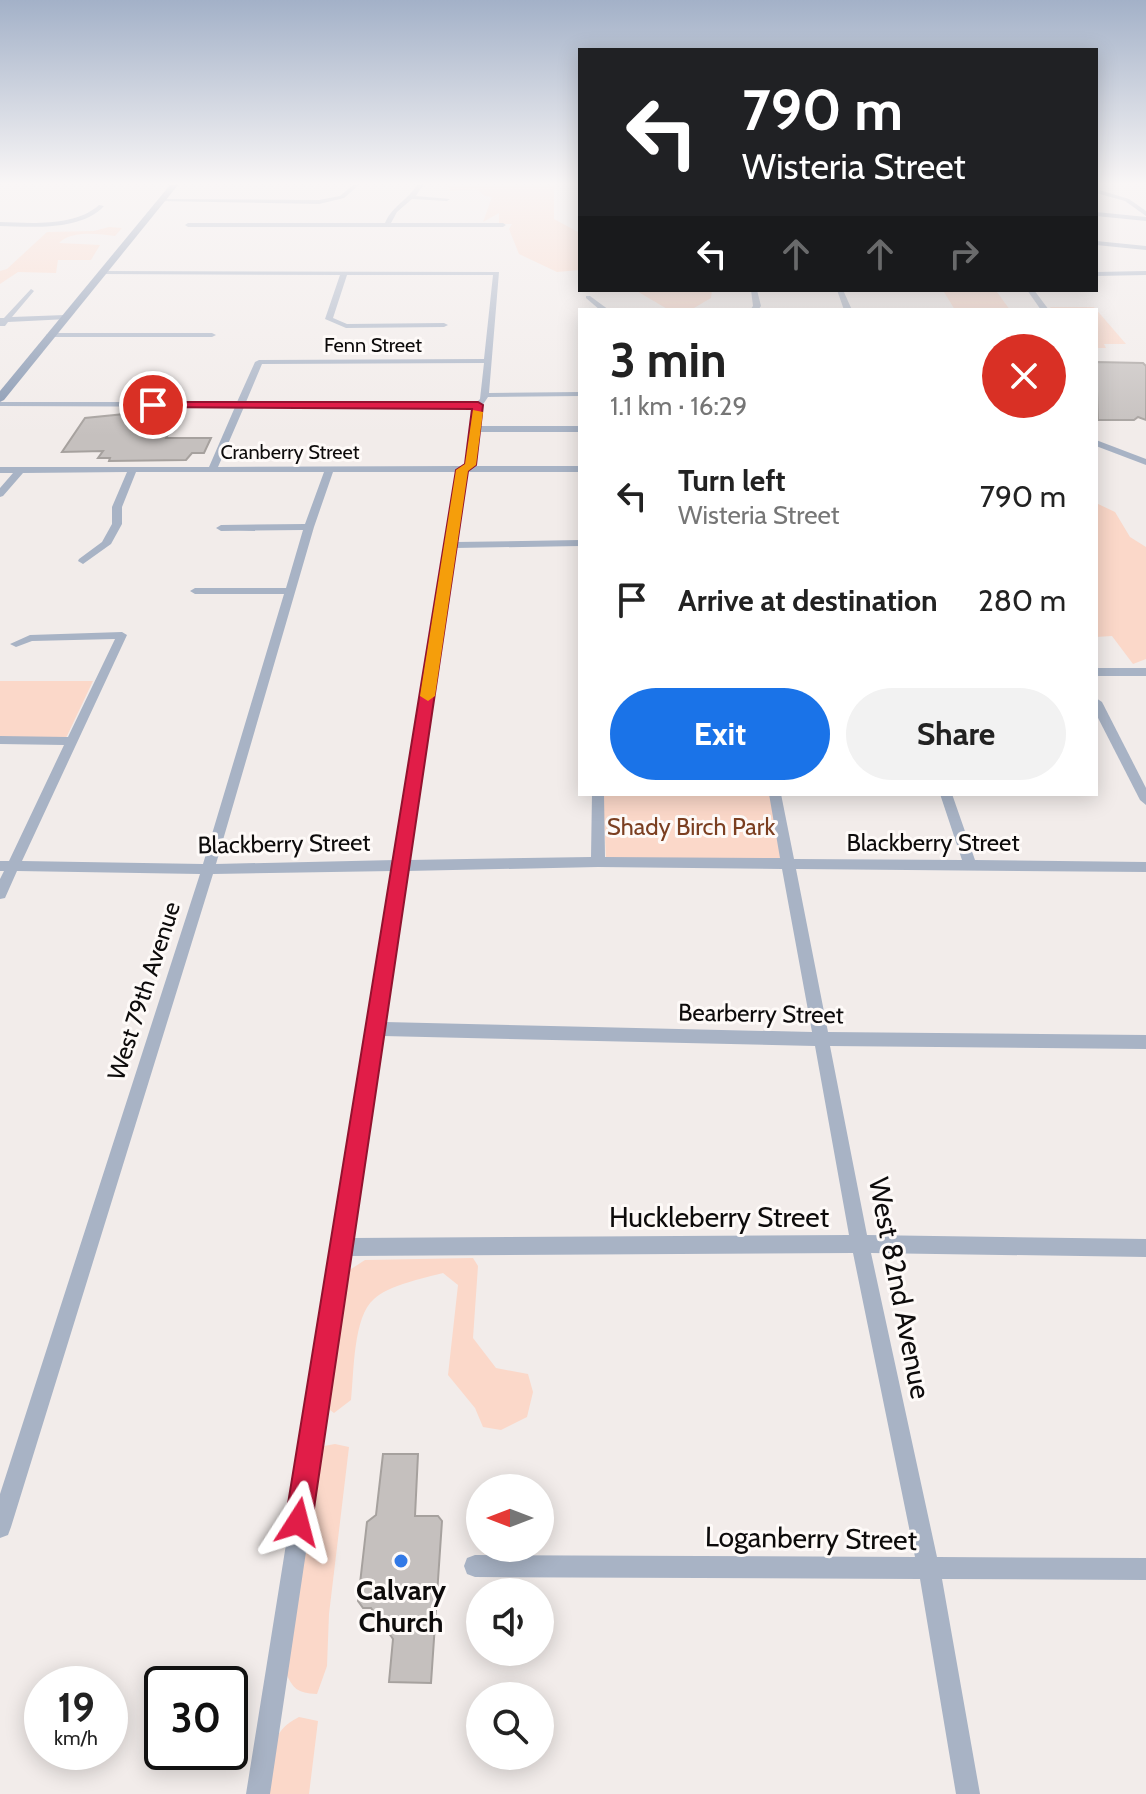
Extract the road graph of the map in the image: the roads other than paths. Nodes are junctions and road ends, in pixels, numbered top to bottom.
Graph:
1 (104, 269) edge
2 (100, 273) junction
3 (1146, 273) edge
4 (344, 274) junction
5 (1098, 274) edge
6 (31, 291) dead end
7 (588, 297) dead end
8 (602, 308) edge
9 (65, 317) junction
10 (2, 321) edge
11 (444, 325) dead end
12 (50, 335) junction
13 (212, 335) dead end
14 (487, 361) junction
15 (139, 381) dead end
16 (578, 394) edge
17 (0, 398) edge
18 (481, 400) junction
19 (0, 404) edge
20 (124, 405) junction
21 (242, 406) junction
22 (475, 429) junction
23 (578, 429) edge
24 (1098, 444) edge
25 (1146, 462) edge
26 (330, 469) junction
27 (578, 469) edge
28 (0, 470) edge
29 (20, 470) junction
30 (133, 470) junction
31 (212, 470) junction
32 (462, 470) junction
33 (0, 494) edge
34 (309, 527) junction
35 (221, 528) dead end
36 (578, 543) edge
37 (452, 545) junction
38 (83, 561) dead end
39 (195, 591) dead end
40 (290, 591) junction
41 (16, 644) dead end
42 (1098, 672) edge
43 (1146, 672) edge
44 (1098, 706) edge
45 (0, 740) edge
46 (72, 741) junction
47 (598, 796) edge
48 (775, 796) edge
49 (947, 796) edge
50 (1146, 800) edge
51 (598, 862) junction
52 (401, 864) junction
53 (790, 864) junction
54 (970, 864) junction
55 (7, 866) edge
56 (1146, 867) edge
57 (208, 869) junction
58 (0, 894) edge
59 (376, 1029) junction
60 (824, 1039) junction
61 (1146, 1042) edge
62 (860, 1244) junction
63 (340, 1247) junction
64 (1146, 1248) edge
65 (0, 1527) edge
66 (475, 1566) dead end
67 (1146, 1569) edge
68 (929, 1570) junction
69 (258, 1794) edge
70 (968, 1794) edge

1 - 2 street
2 - 4 street
2 - 9 street
3 - 5 street
4 - 11 street
4 - 14 street
6 - 10 street
7 - 8 street
9 - 10 street
9 - 12 street
12 - 13 street
12 - 17 street
14 - 18 street
14 - 21 street, Fenn Street
15 - 20 street
16 - 18 street
18 - 21 street
18 - 22 street
19 - 20 street
20 - 21 street
21 - 31 street
22 - 23 street
22 - 32 street
24 - 25 street
26 - 31 street, Cranberry Street
26 - 32 street, Cranberry Street
26 - 34 street, West 79th Avenue
27 - 32 street, Cranberry Street
28 - 29 street, Cranberry Street
29 - 30 street, Cranberry Street
29 - 33 street
30 - 31 street, Cranberry Street
30 - 38 street
32 - 37 street
34 - 35 street
34 - 40 street, West 79th Avenue
36 - 37 street
37 - 52 street
39 - 40 street
40 - 57 street, West 79th Avenue
41 - 46 street
42 - 43 street
44 - 50 street
45 - 46 street
46 - 55 street
47 - 51 street
48 - 53 street, West 82nd Avenue
49 - 54 street
51 - 52 street, Blackberry Street
51 - 53 street, Blackberry Street
52 - 57 street, Blackberry Street
52 - 59 street
53 - 54 street, Blackberry Street
53 - 60 street, West 82nd Avenue
54 - 56 street, Blackberry Street
55 - 57 street, Blackberry Street
55 - 58 street
57 - 65 street, West 79th Avenue
59 - 60 street, Bearberry Street
59 - 63 street
60 - 61 street, Bearberry Street
60 - 62 street, West 82nd Avenue
62 - 63 street, Huckleberry Street
62 - 64 street, Huckleberry Street
62 - 68 street, West 82nd Avenue
63 - 69 street
66 - 68 street, Loganberry Street
67 - 68 street, Loganberry Street
68 - 70 street, West 82nd Avenue

